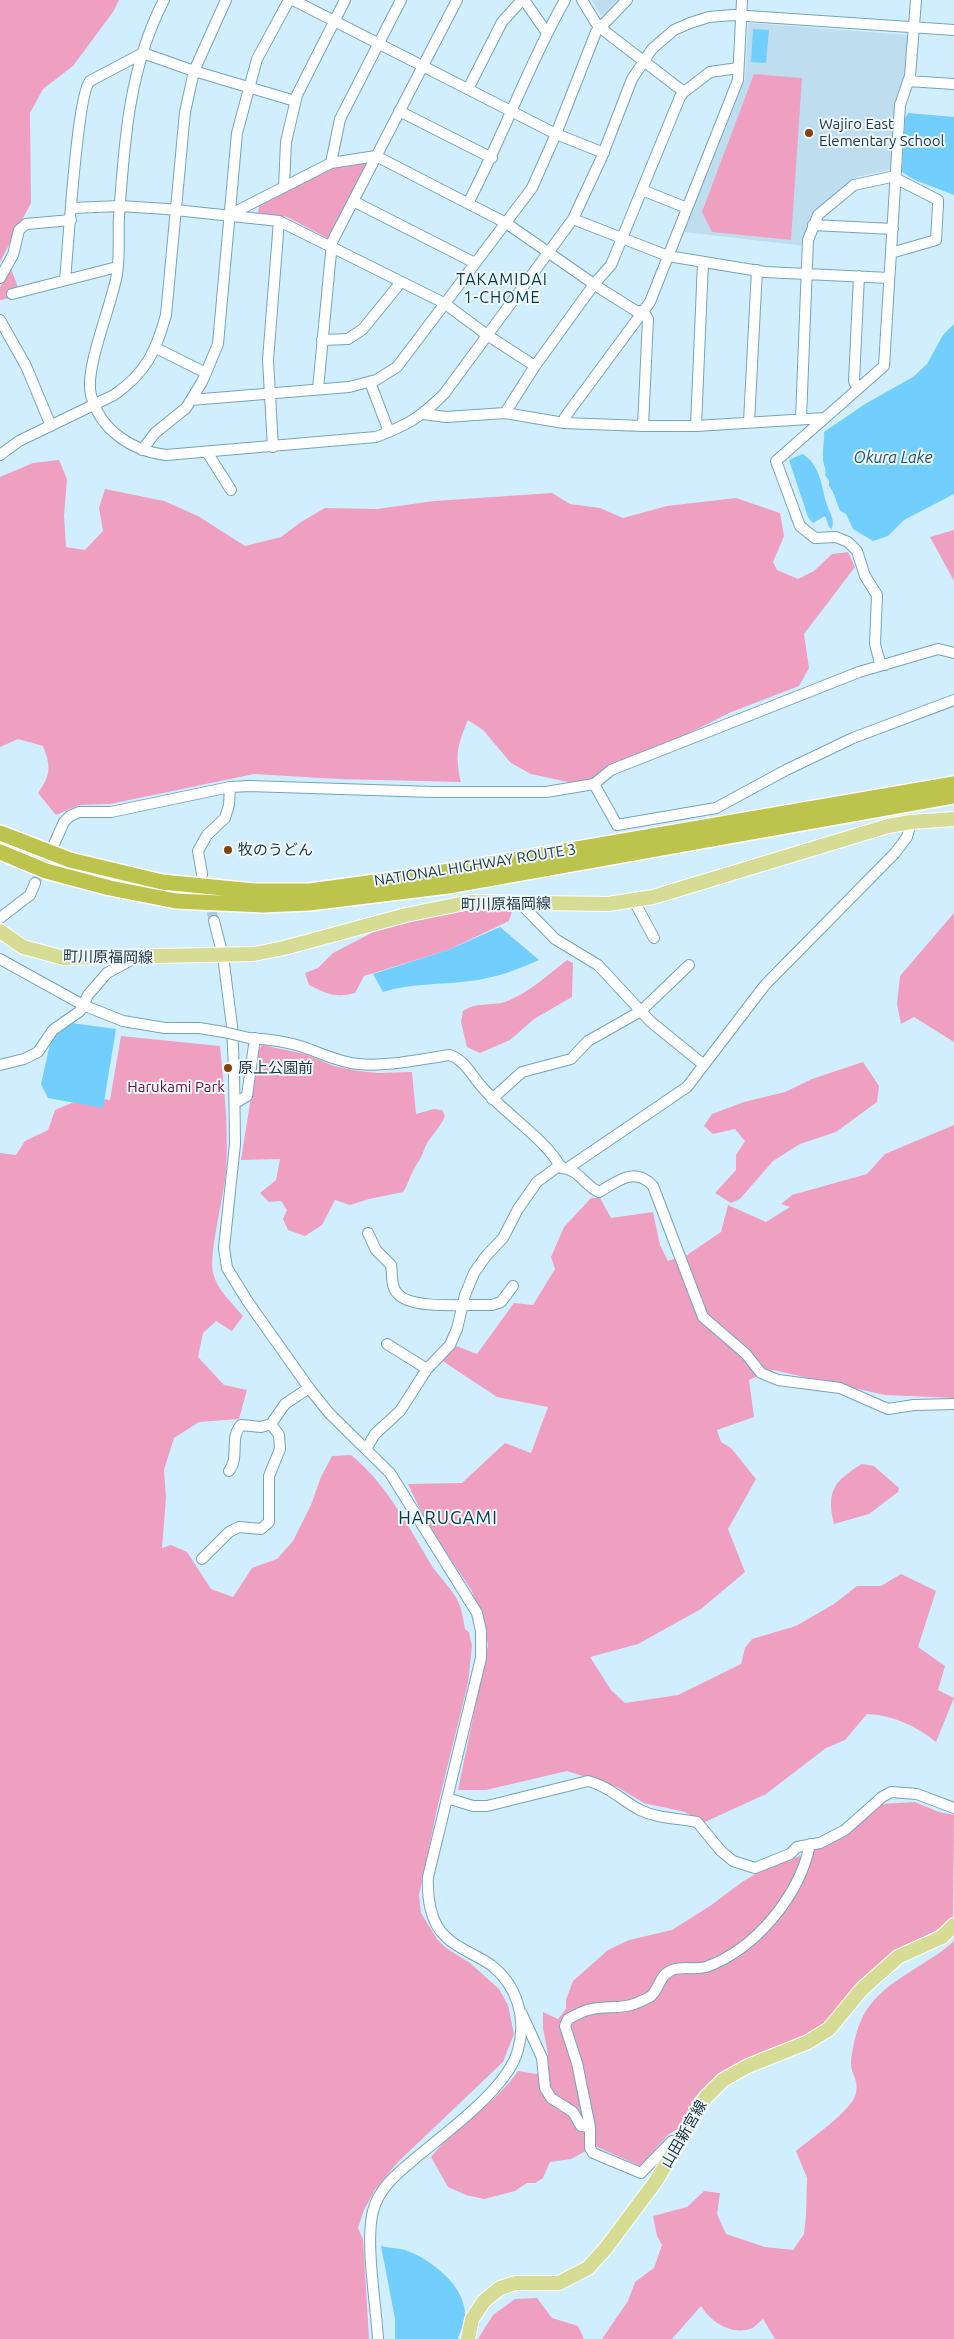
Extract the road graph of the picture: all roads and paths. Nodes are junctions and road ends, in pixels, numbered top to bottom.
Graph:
1 (164, 0) edge
2 (226, 0) edge
3 (289, 0) edge
4 (293, 0) edge
5 (345, 0) edge
6 (401, 0) edge
7 (457, 0) edge
8 (523, 0) edge
9 (565, 0) edge
10 (582, 0) edge
11 (627, 0) edge
12 (742, 0) edge
13 (916, 0) edge
14 (741, 16) junction
15 (334, 21) junction
16 (914, 27) junction
17 (601, 28) junction
18 (954, 30) edge
19 (546, 33) junction
20 (378, 43) junction
21 (143, 53) junction
22 (643, 61) junction
23 (422, 66) junction
24 (738, 68) junction
25 (194, 71) junction
26 (908, 81) junction
27 (954, 84) edge
28 (250, 86) junction
29 (468, 89) junction
30 (684, 92) junction
31 (295, 101) junction
32 (399, 111) junction
33 (512, 112) junction
34 (556, 134) junction
35 (604, 153) junction
36 (376, 156) junction
37 (492, 158) junction
38 (331, 163) junction
39 (895, 178) junction
40 (284, 187) junction
41 (642, 190) junction
42 (353, 201) junction
43 (468, 203) junction
44 (120, 206) junction
45 (72, 208) junction
46 (687, 208) junction
47 (175, 210) junction
48 (230, 215) junction
49 (71, 220) junction
50 (573, 220) junction
51 (279, 221) junction
52 (506, 223) junction
53 (813, 226) junction
54 (893, 229) junction
55 (623, 238) junction
56 (331, 246) junction
57 (548, 253) junction
58 (891, 253) junction
59 (668, 256) junction
60 (703, 262) junction
61 (475, 263) junction
62 (118, 268) junction
63 (757, 270) junction
64 (807, 273) junction
65 (859, 276) junction
66 (0, 278) edge
67 (890, 278) junction
68 (66, 280) junction
69 (402, 282) junction
70 (595, 283) junction
71 (12, 294) dead end
72 (444, 303) junction
73 (643, 311) junction
74 (0, 320) edge
75 (487, 335) junction
76 (322, 340) junction
77 (156, 348) junction
78 (535, 366) junction
79 (206, 373) junction
80 (370, 382) junction
81 (318, 389) junction
82 (858, 389) junction
83 (270, 393) junction
84 (191, 400) junction
85 (94, 405) junction
86 (505, 413) junction
87 (424, 414) junction
88 (825, 418) junction
89 (801, 419) junction
90 (748, 422) junction
91 (564, 424) junction
92 (50, 426) junction
93 (643, 426) junction
94 (696, 426) junction
95 (389, 432) junction
96 (273, 447) junction
97 (142, 450) junction
98 (207, 452) junction
99 (0, 455) edge
100 (231, 490) dead end
101 (954, 653) edge
102 (885, 665) junction
103 (954, 700) edge
104 (594, 784) junction
105 (954, 784) edge
106 (230, 787) junction
107 (954, 796) edge
108 (954, 819) edge
109 (911, 822) junction
110 (0, 833) edge
111 (54, 844) tunnel mouth
112 (0, 852) edge
113 (202, 874) dead end
114 (35, 882) tunnel mouth
115 (634, 901) junction
116 (519, 902) junction
117 (0, 918) edge
118 (214, 921) tunnel mouth
119 (0, 931) edge
120 (654, 938) dead end
121 (223, 956) junction
122 (137, 958) junction
123 (0, 959) edge
124 (689, 965) dead end
125 (83, 1005) junction
126 (641, 1010) junction
127 (252, 1038) junction
128 (0, 1065) edge
129 (704, 1065) junction
130 (492, 1099) junction
131 (235, 1103) junction
132 (564, 1166) junction
133 (368, 1234) dead end
134 (513, 1286) dead end
135 (464, 1304) junction
136 (387, 1344) dead end
137 (427, 1369) junction
138 (309, 1388) junction
139 (954, 1404) edge
140 (271, 1424) junction
141 (366, 1449) junction
142 (229, 1472) dead end
143 (202, 1559) dead end
144 (447, 1798) junction
145 (954, 1808) edge
146 (810, 1844) junction
147 (954, 1925) edge
148 (520, 2011) junction
149 (590, 2127) junction
150 (679, 2143) junction
151 (378, 2339) edge
152 (468, 2339) edge

1 - 21 street
2 - 25 street
3 - 28 street
4 - 15 street
5 - 15 street
6 - 20 street
7 - 23 street
8 - 19 street
8 - 29 street
9 - 19 street
10 - 17 street
11 - 17 street
12 - 14 street
13 - 16 street
14 - 16 street
14 - 22 street
14 - 24 street
15 - 20 street
15 - 31 street
16 - 18 street
16 - 26 street
17 - 22 street
17 - 34 street
19 - 33 street
20 - 23 street
20 - 38 street
21 - 25 street
21 - 44 street
21 - 45 street
22 - 30 street
22 - 35 street
23 - 29 street
23 - 32 street
24 - 30 street
24 - 46 street
25 - 28 street
25 - 47 street
26 - 27 street
26 - 39 street
28 - 31 street
28 - 48 street
29 - 33 street
30 - 41 street
31 - 40 street
32 - 36 street
32 - 37 street
33 - 34 street
33 - 37 street
34 - 35 street
34 - 52 street
35 - 50 street
36 - 38 street
36 - 42 street
36 - 43 street
37 - 43 street
38 - 40 street
39 - 53 street
39 - 54 street
39 - 58 street
40 - 48 street
41 - 46 street
41 - 55 street
42 - 56 street
42 - 61 street
43 - 52 street
44 - 45 street
44 - 47 street
44 - 62 street
45 - 49 street
46 - 59 street
47 - 48 street
47 - 77 street
48 - 51 street
48 - 79 street
49 - 66 street
49 - 68 street
50 - 55 street
50 - 57 street
51 - 56 street
51 - 83 street
52 - 57 street
52 - 61 street
53 - 54 street
53 - 64 street
54 - 58 street
55 - 59 street
55 - 70 street
56 - 69 street
56 - 76 street
57 - 70 street
57 - 75 street
58 - 67 street
59 - 60 street
59 - 73 street
60 - 63 street
60 - 94 street
61 - 72 street
62 - 68 street
62 - 85 street
63 - 64 street
63 - 90 street
64 - 65 street
64 - 89 street
65 - 67 street
65 - 82 street
67 - 82 street
68 - 71 street
69 - 72 street
69 - 76 street
70 - 73 street
70 - 78 street
72 - 75 street
72 - 80 street
73 - 91 street
73 - 93 street
74 - 92 street
75 - 78 street
75 - 87 street
76 - 81 street
77 - 79 street
77 - 85 street
78 - 86 street
79 - 84 street
80 - 81 street
80 - 95 street
81 - 83 street
82 - 88 street
83 - 84 street
83 - 96 street
84 - 97 street
85 - 92 street
85 - 97 street
86 - 87 street
86 - 91 street
87 - 95 street
88 - 89 street
88 - 102 street
89 - 90 street
90 - 94 street
91 - 93 street
92 - 99 street
93 - 94 street
95 - 96 street
96 - 98 street
97 - 98 street
98 - 100 street
101 - 102 street
102 - 104 street
103 - 104 street
104 - 106 street
105 - 110 highway, NATIONAL HIGHWAY ROUTE 3
106 - 111 street
106 - 113 street
107 - 112 highway, NATIONAL HIGHWAY ROUTE 3
108 - 109 main road, 町川原福岡線
109 - 115 main road, 町川原福岡線
109 - 129 street
114 - 117 street
115 - 116 main road, 町川原福岡線
115 - 120 street
116 - 121 main road, 町川原福岡線
116 - 126 street
118 - 121 street
119 - 122 main road, 町川原福岡線
121 - 122 main road, 町川原福岡線
121 - 131 street
122 - 125 street
123 - 125 street
124 - 126 street
125 - 127 street, bridge
125 - 128 street
126 - 129 street
126 - 130 street
127 - 130 street
127 - 131 street
129 - 132 street
130 - 132 street
131 - 138 street
132 - 135 street
132 - 139 street
133 - 135 street
134 - 135 street
135 - 137 street
136 - 137 street
137 - 141 street
138 - 140 street
138 - 141 street
140 - 142 street
140 - 143 street
141 - 144 street
144 - 146 street
144 - 148 street
145 - 146 street
146 - 149 street
147 - 150 main road, 山田新宮線
148 - 149 street
148 - 151 street
149 - 150 street
150 - 152 main road, 山田新宮線

